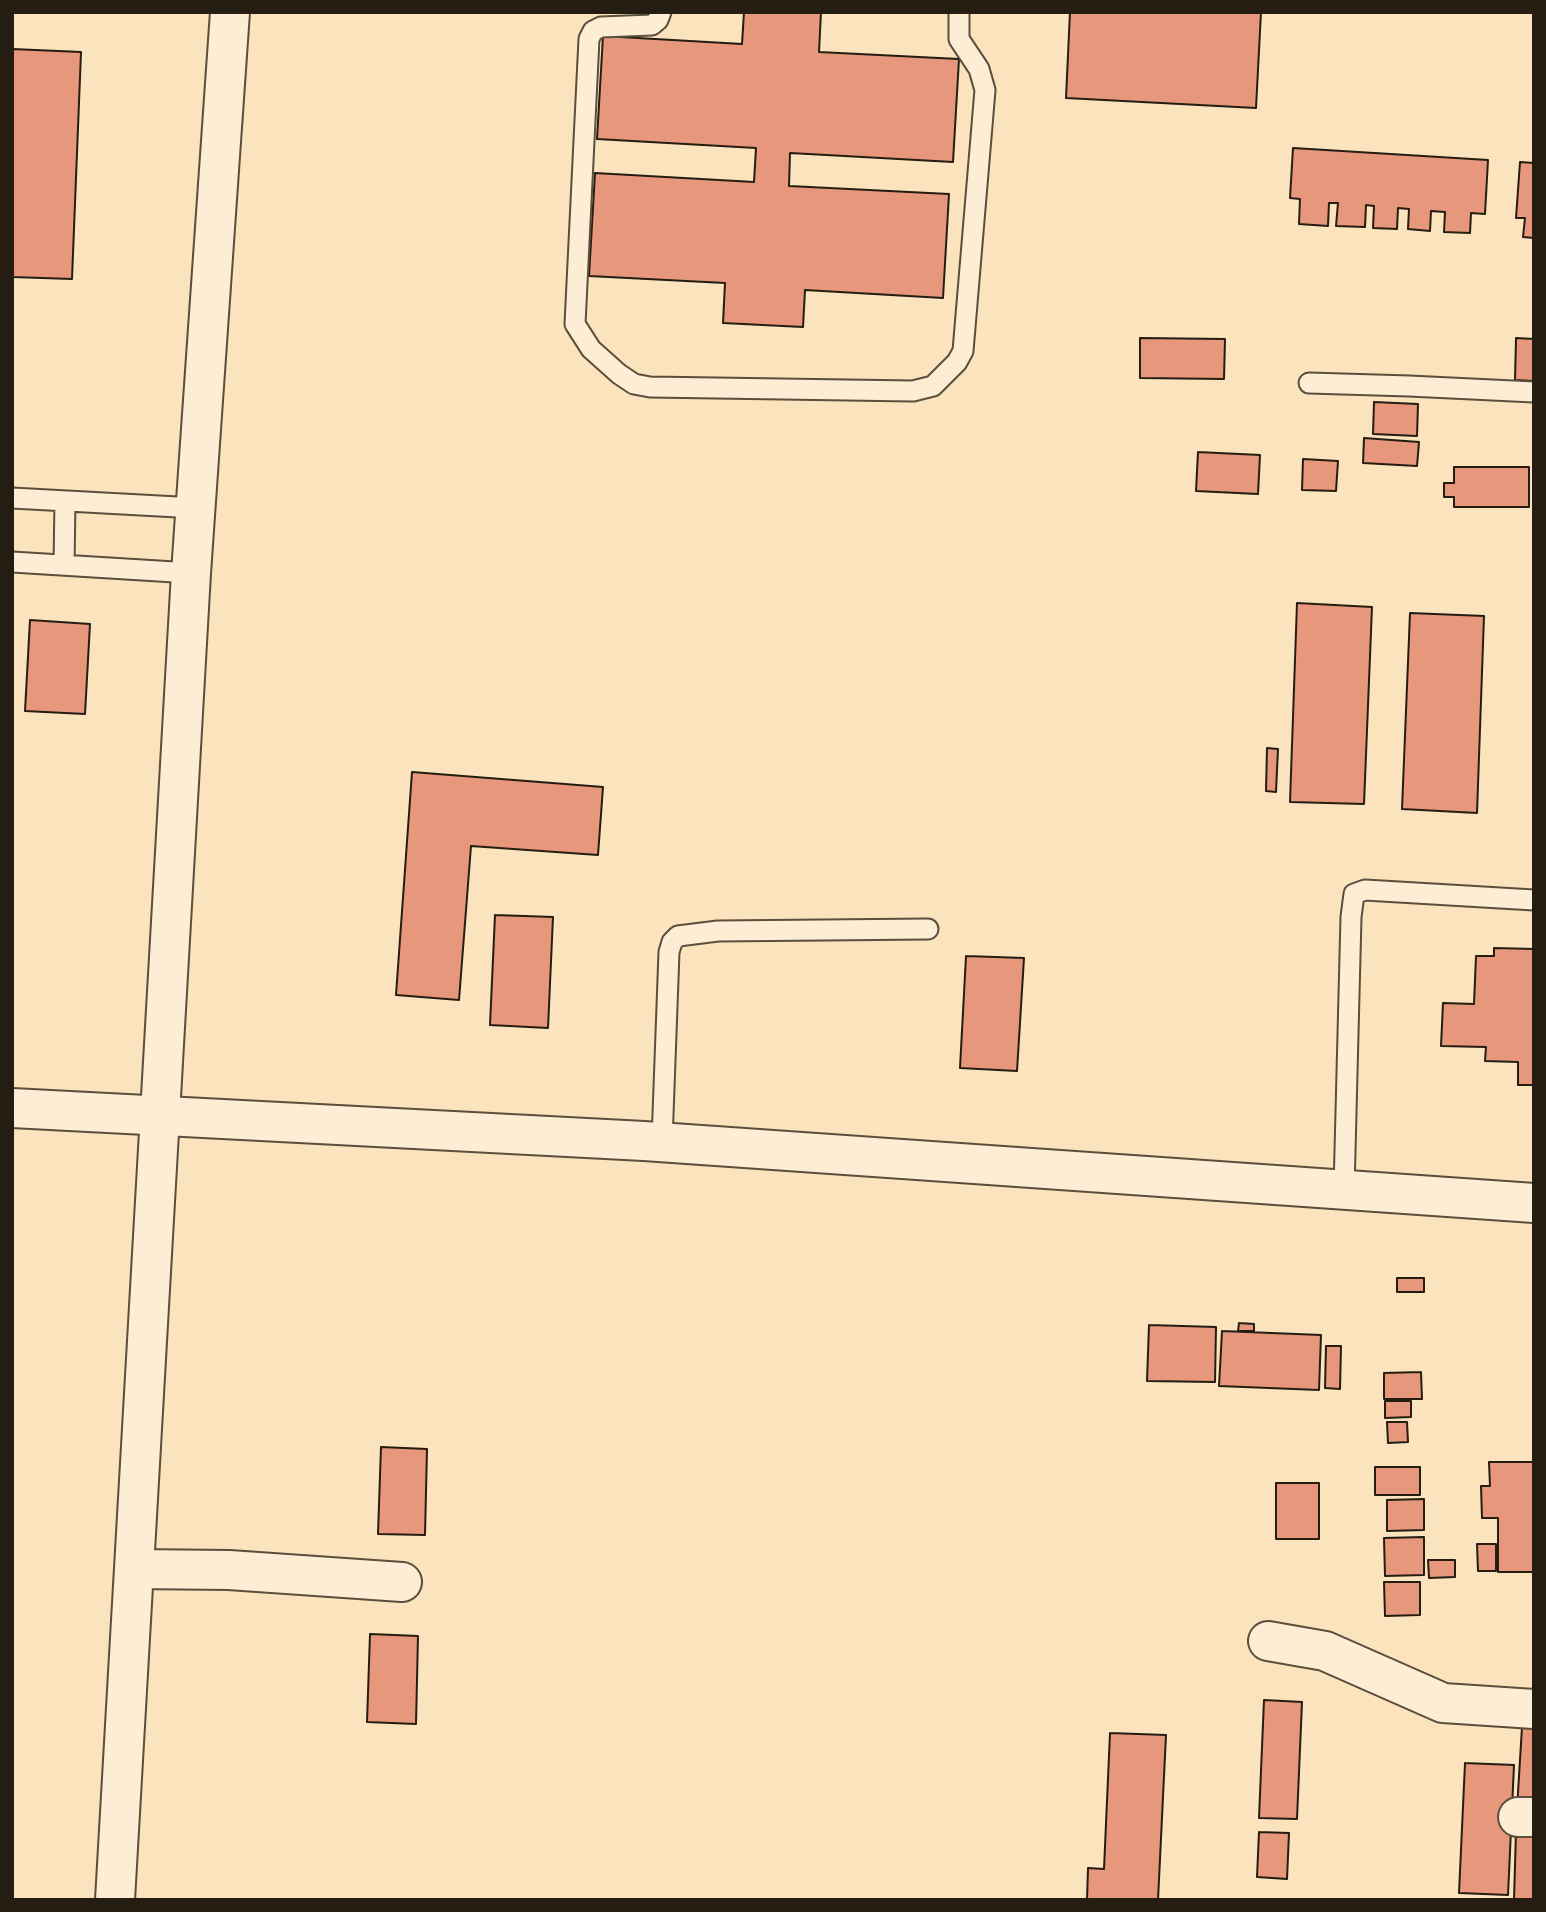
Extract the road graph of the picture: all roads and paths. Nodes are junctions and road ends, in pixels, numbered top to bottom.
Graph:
1 (230, 12) edge
2 (660, 12) edge
3 (959, 12) edge
4 (1309, 383) dead end
5 (1534, 392) edge
6 (12, 498) edge
7 (65, 501) junction
8 (196, 508) junction
9 (12, 562) edge
10 (64, 565) junction
11 (191, 573) junction
12 (1534, 900) edge
13 (928, 929) dead end
14 (12, 1108) edge
15 (161, 1117) junction
16 (662, 1142) junction
17 (1344, 1190) junction
18 (1534, 1203) edge
19 (135, 1569) junction
20 (402, 1582) dead end
21 (1268, 1641) dead end
22 (1534, 1709) edge
23 (115, 1900) edge

1 - 8 street
2 - 3 lane
4 - 5 lane
6 - 7 lane
7 - 8 lane
7 - 10 lane
8 - 11 street
9 - 10 lane
10 - 11 lane
11 - 15 street
12 - 17 lane
13 - 16 lane
14 - 15 street
15 - 16 street
15 - 19 street
16 - 17 street
17 - 18 street
19 - 20 street
19 - 23 street
21 - 22 street

